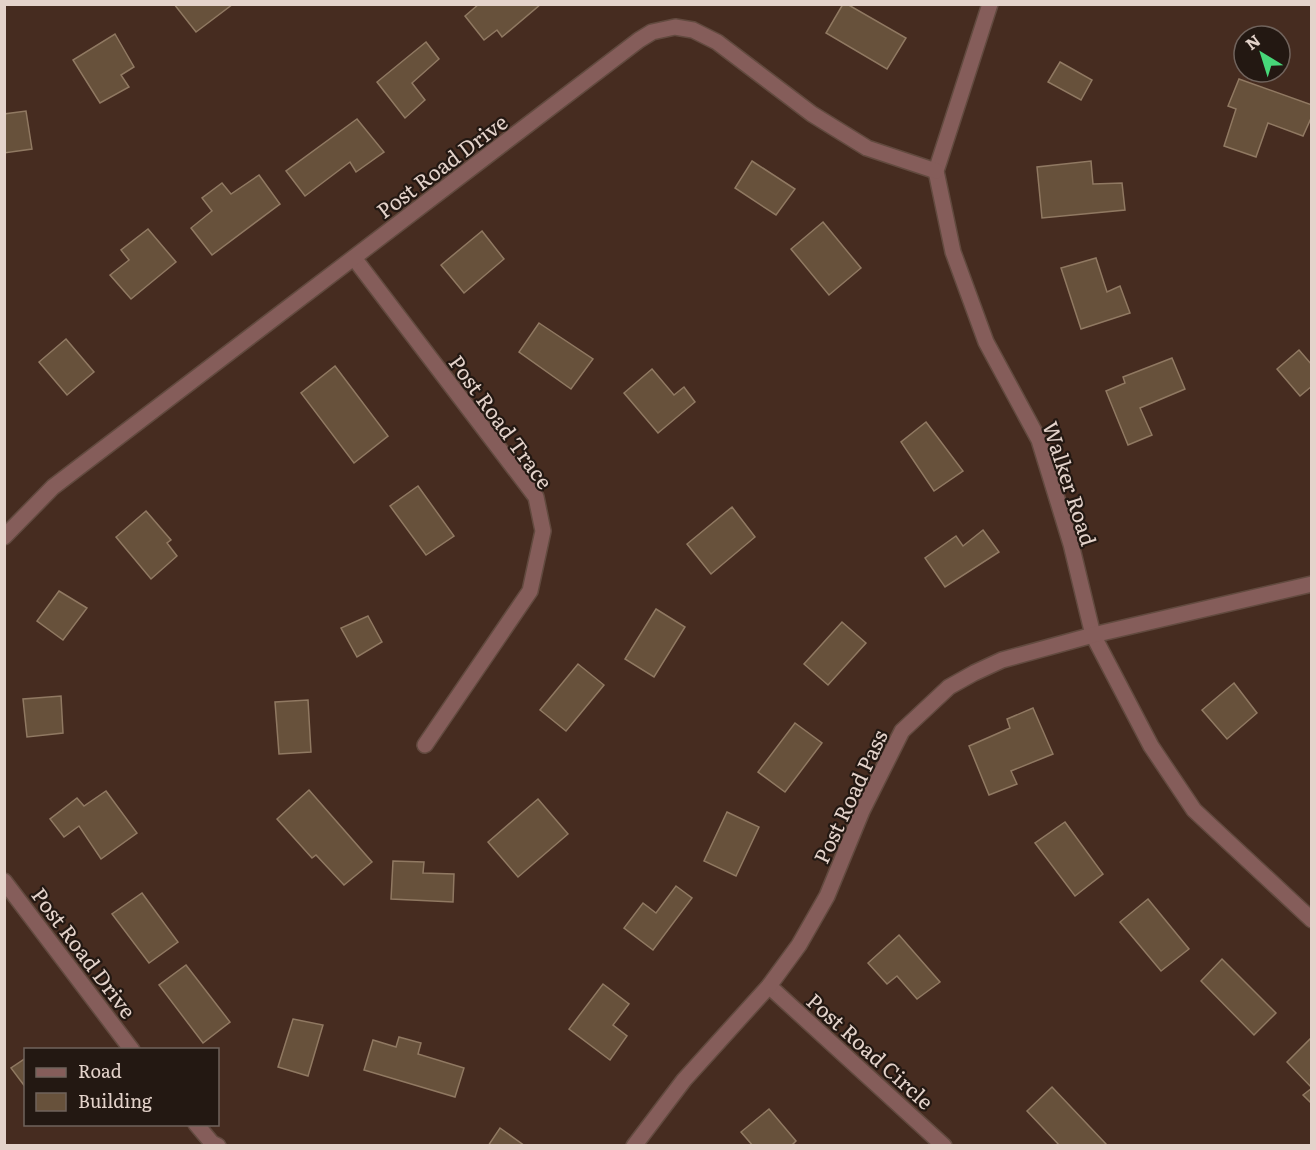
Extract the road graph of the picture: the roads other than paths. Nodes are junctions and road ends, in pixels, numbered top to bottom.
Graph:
1 (990, 4) edge
2 (936, 171) junction
3 (354, 258) junction
4 (4, 537) edge
5 (1311, 584) edge
6 (1093, 635) junction
7 (425, 745) dead end
8 (4, 881) edge
9 (1311, 920) edge
10 (769, 986) junction
11 (130, 1048) edge
12 (197, 1126) edge
13 (218, 1146) edge
14 (634, 1146) edge
15 (945, 1146) edge

1 - 2 street, Walker Road
2 - 3 street, Post Road Drive
2 - 6 street, Walker Road
3 - 4 street, Post Road Drive
3 - 7 street, Post Road Trace
5 - 6 street, Post Road Pass
6 - 9 street, Walker Road
6 - 10 street, Post Road Pass
8 - 11 street, Post Road Drive
10 - 14 street, Post Road Pass
10 - 15 street, Post Road Circle
12 - 13 street

